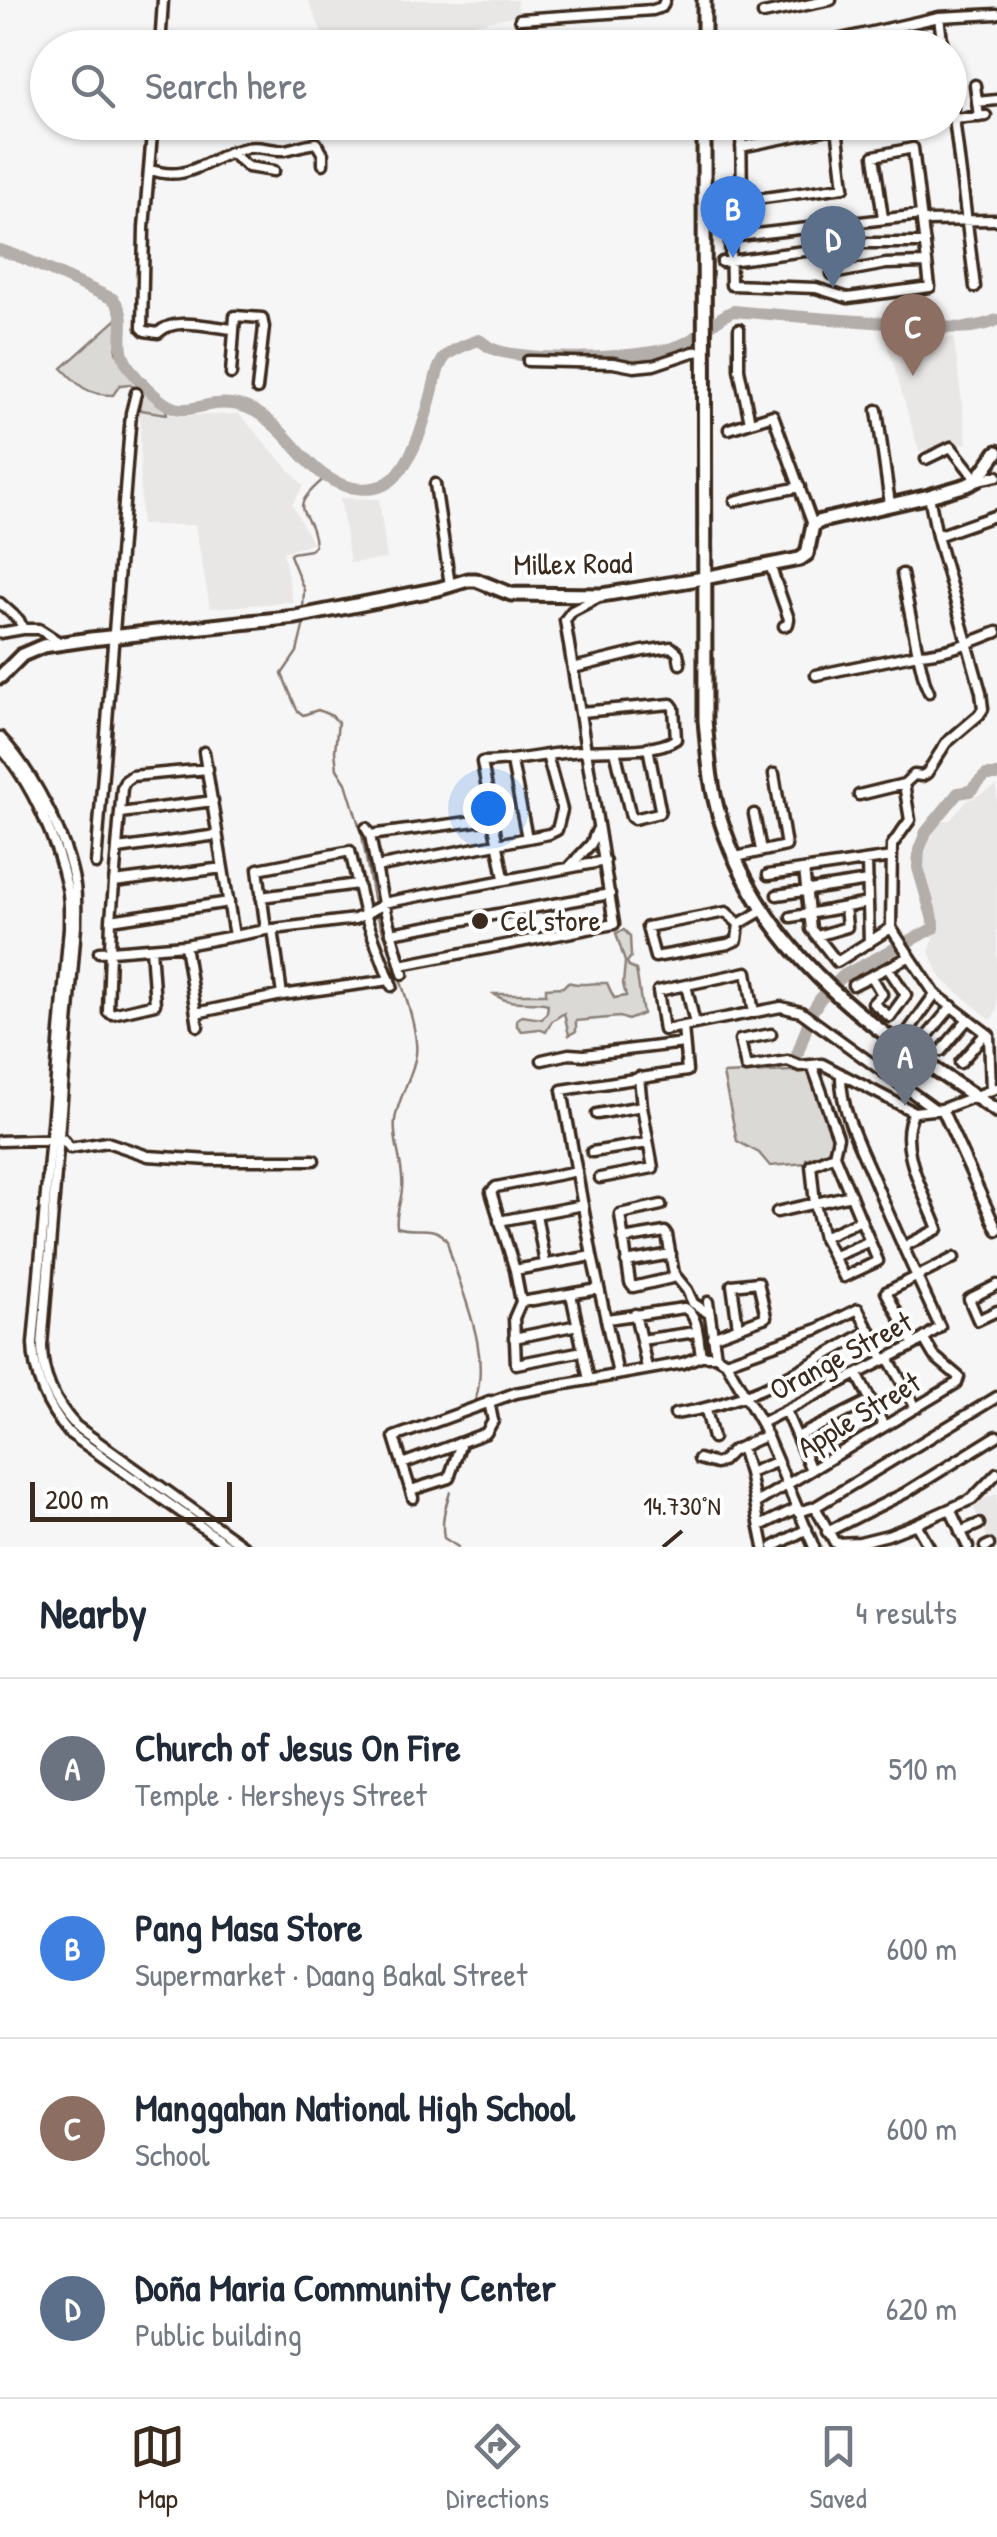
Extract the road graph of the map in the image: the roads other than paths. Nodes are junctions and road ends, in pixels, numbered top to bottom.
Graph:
1 (163, 0) edge
2 (624, 0) edge
3 (665, 0) edge
4 (704, 0) edge
5 (831, 0) edge
6 (626, 11) junction
7 (763, 14) dead end
8 (997, 14) edge
9 (520, 18) dead end
10 (939, 18) junction
11 (161, 30) edge
12 (704, 30) edge
13 (884, 30) edge
14 (941, 30) edge
15 (975, 84) dead end
16 (997, 100) edge
17 (977, 102) junction
18 (967, 118) edge
19 (152, 140) edge
20 (704, 140) edge
21 (741, 140) edge
22 (775, 140) edge
23 (839, 140) edge
24 (956, 140) edge
25 (741, 147) junction
26 (230, 152) junction
27 (323, 164) dead end
28 (149, 169) junction
29 (274, 171) dead end
30 (883, 218) junction
31 (921, 218) junction
32 (966, 220) junction
33 (997, 220) edge
34 (925, 243) junction
35 (727, 262) junction
36 (926, 263) junction
37 (832, 274) dead end
38 (975, 287) dead end
39 (233, 329) junction
40 (739, 330) dead end
41 (704, 350) junction
42 (528, 361) dead end
43 (231, 374) dead end
44 (257, 389) dead end
45 (136, 393) dead end
46 (877, 410) dead end
47 (750, 422) junction
48 (729, 429) dead end
49 (997, 452) edge
50 (926, 459) dead end
51 (997, 476) edge
52 (977, 480) junction
53 (435, 484) dead end
54 (800, 488) junction
55 (929, 496) junction
56 (735, 502) dead end
57 (890, 504) junction
58 (997, 515) edge
59 (813, 525) junction
60 (936, 536) junction
61 (770, 565) junction
62 (902, 574) dead end
63 (704, 578) junction
64 (450, 585) junction
65 (602, 594) junction
66 (0, 603) edge
67 (784, 626) dead end
68 (23, 629) junction
69 (997, 632) edge
70 (0, 633) edge
71 (115, 636) junction
72 (60, 644) junction
73 (966, 645) junction
74 (918, 654) junction
75 (680, 664) dead end
76 (573, 668) junction
77 (816, 675) dead end
78 (0, 678) edge
79 (930, 692) dead end
80 (581, 712) junction
81 (0, 736) edge
82 (648, 746) junction
83 (0, 747) edge
84 (585, 750) junction
85 (616, 750) junction
86 (204, 752) dead end
87 (547, 755) junction
88 (512, 762) junction
89 (208, 769) junction
90 (774, 774) dead end
91 (904, 784) junction
92 (859, 795) dead end
93 (214, 801) junction
94 (120, 814) junction
95 (754, 814) dead end
96 (492, 820) junction
97 (598, 826) junction
98 (218, 835) junction
99 (527, 838) junction
100 (496, 844) junction
101 (118, 850) junction
102 (761, 850) junction
103 (736, 857) junction
104 (892, 857) junction
105 (605, 861) junction
106 (867, 861) junction
107 (96, 864) dead end
108 (376, 867) junction
109 (223, 868) junction
110 (567, 870) junction
111 (804, 870) junction
112 (768, 874) dead end
113 (504, 878) junction
114 (868, 881) junction
115 (114, 882) junction
116 (357, 884) junction
117 (806, 891) junction
118 (610, 894) junction
119 (777, 895) dead end
120 (261, 897) junction
121 (229, 902) junction
122 (868, 904) junction
123 (381, 905) junction
124 (845, 907) junction
125 (763, 910) junction
126 (367, 914) junction
127 (808, 914) junction
128 (790, 917) dead end
129 (111, 920) junction
130 (739, 924) junction
131 (891, 928) junction
132 (269, 930) junction
133 (391, 933) junction
134 (234, 936) junction
135 (816, 936) junction
136 (869, 943) junction
137 (184, 944) junction
138 (150, 948) junction
139 (99, 952) dead end
140 (110, 952) junction
141 (909, 957) junction
142 (888, 968) junction
143 (872, 977) junction
144 (686, 984) junction
145 (853, 985) dead end
146 (935, 994) junction
147 (282, 995) junction
148 (952, 1006) junction
149 (196, 1012) junction
150 (754, 1014) junction
151 (968, 1019) junction
152 (695, 1024) junction
153 (198, 1026) dead end
154 (683, 1026) junction
155 (909, 1030) dead end
156 (991, 1032) edge
157 (771, 1034) dead end
158 (924, 1040) dead end
159 (684, 1043) junction
160 (941, 1052) dead end
161 (542, 1060) dead end
162 (960, 1064) dead end
163 (812, 1065) junction
164 (841, 1074) junction
165 (639, 1077) junction
166 (994, 1089) edge
167 (977, 1097) junction
168 (642, 1106) junction
169 (939, 1110) junction
170 (997, 1110) edge
171 (914, 1112) junction
172 (597, 1114) dead end
173 (54, 1139) junction
174 (0, 1141) edge
175 (648, 1143) junction
176 (592, 1152) dead end
177 (834, 1155) junction
178 (314, 1160) dead end
179 (577, 1171) junction
180 (600, 1178) dead end
181 (851, 1195) junction
182 (815, 1204) junction
183 (582, 1205) junction
184 (661, 1206) dead end
185 (777, 1212) dead end
186 (536, 1214) junction
187 (860, 1220) junction
188 (499, 1221) junction
189 (997, 1230) edge
190 (823, 1237) junction
191 (622, 1239) junction
192 (870, 1241) junction
193 (902, 1247) junction
194 (671, 1254) junction
195 (592, 1256) junction
196 (45, 1257) junction
197 (833, 1257) junction
198 (954, 1258) dead end
199 (626, 1262) junction
200 (546, 1264) junction
201 (516, 1270) junction
202 (917, 1276) junction
203 (676, 1277) junction
204 (997, 1286) edge
205 (599, 1289) junction
206 (571, 1294) junction
207 (522, 1302) junction
208 (997, 1311) edge
209 (635, 1314) junction
210 (606, 1319) junction
211 (578, 1325) junction
212 (738, 1327) junction
213 (870, 1330) junction
214 (696, 1332) junction
215 (712, 1337) junction
216 (514, 1338) junction
217 (924, 1339) junction
218 (641, 1340) junction
219 (914, 1345) junction
220 (583, 1350) junction
221 (700, 1356) junction
222 (716, 1356) junction
223 (886, 1359) junction
224 (726, 1362) junction
225 (647, 1368) junction
226 (618, 1374) junction
227 (856, 1374) junction
228 (588, 1380) junction
229 (747, 1397) junction
230 (997, 1398) edge
231 (871, 1400) junction
232 (489, 1401) junction
233 (916, 1408) junction
234 (706, 1410) junction
235 (786, 1412) junction
236 (675, 1414) dead end
237 (762, 1423) junction
238 (884, 1426) junction
239 (767, 1435) junction
240 (997, 1436) edge
241 (797, 1437) junction
242 (713, 1438) dead end
243 (461, 1443) junction
244 (741, 1447) junction
245 (699, 1458) dead end
246 (776, 1462) junction
247 (402, 1464) junction
248 (811, 1470) junction
249 (749, 1473) junction
250 (997, 1473) edge
251 (786, 1485) junction
252 (756, 1503) junction
253 (816, 1507) junction
254 (950, 1508) junction
255 (798, 1510) junction
256 (916, 1524) junction
257 (979, 1524) dead end
258 (760, 1526) junction
259 (806, 1529) junction
260 (828, 1532) junction
261 (960, 1532) junction
262 (230, 1547) edge
263 (244, 1547) edge
264 (764, 1547) edge
265 (772, 1547) edge
266 (814, 1547) edge
267 (929, 1547) edge
268 (968, 1547) edge

1 - 11 street
2 - 6 street
3 - 6 street
4 - 12 street
5 - 7 street
6 - 9 street
8 - 10 street
10 - 13 street
10 - 14 street
15 - 17 street
16 - 17 street
17 - 18 street
19 - 28 street
20 - 41 street
21 - 25 street
22 - 25 street
23 - 25 street
24 - 32 street
26 - 27 street
26 - 28 street
26 - 29 street
28 - 39 street
30 - 31 street
30 - 31 street
30 - 35 street
31 - 32 street
31 - 34 street
32 - 33 street
32 - 38 street
34 - 35 street
34 - 36 street
35 - 36 street
36 - 37 street
39 - 43 street
39 - 44 street
40 - 47 street
41 - 42 street
41 - 63 street
45 - 71 street
46 - 57 street
47 - 48 street
47 - 54 street
49 - 52 street
50 - 52 street
51 - 52 street
52 - 55 street
53 - 64 street
54 - 56 street
54 - 59 street
55 - 57 street
55 - 60 street
57 - 59 street
58 - 60 street
59 - 61 street, Millex Road
60 - 73 street
61 - 63 street, Millex Road
61 - 67 street
62 - 74 street
63 - 65 street, Millex Road
63 - 103 street
64 - 65 street, Millex Road
64 - 71 street, Millex Road
65 - 76 street
66 - 68 street
68 - 70 street
68 - 72 street
69 - 73 street
71 - 72 street, Millex Road
71 - 107 street
72 - 78 street, Millex Road
73 - 74 street
73 - 91 street
74 - 77 street
74 - 79 street
75 - 76 street
76 - 80 street
80 - 82 street
80 - 84 street
81 - 173 street
82 - 85 street
82 - 85 street
83 - 173 street
84 - 85 street
84 - 87 street
84 - 97 street
86 - 89 street
87 - 88 street
87 - 99 street
88 - 96 street
88 - 99 street
89 - 93 street
89 - 94 street
90 - 102 street
91 - 92 street
91 - 104 street
93 - 94 street
93 - 98 street
94 - 101 street
95 - 102 street
96 - 100 street
96 - 108 street
97 - 105 street
97 - 110 street
98 - 101 street
98 - 109 street
99 - 100 street
100 - 108 street
100 - 113 street
101 - 115 street
102 - 103 street
103 - 125 street
104 - 106 street
104 - 131 street
105 - 110 street
105 - 118 street
106 - 111 street
106 - 114 street
108 - 123 street
109 - 115 street
109 - 121 street
110 - 113 street
111 - 112 street
111 - 117 street
113 - 123 street
114 - 117 street
114 - 122 street
115 - 129 street
116 - 120 street
116 - 120 street
116 - 126 street
117 - 119 street
117 - 127 street
118 - 133 street
118 - 133 street
120 - 132 street
121 - 129 street
121 - 134 street
122 - 124 street
122 - 136 street
123 - 126 street
123 - 133 street
124 - 127 street
124 - 135 street
125 - 130 street
125 - 167 street
126 - 132 street
126 - 147 street
127 - 128 street
127 - 135 street
129 - 140 street
130 - 130 street
131 - 136 street
131 - 141 street
132 - 134 street
132 - 147 street
134 - 137 street
135 - 136 street
137 - 138 street
137 - 149 street
138 - 140 street
138 - 140 street
139 - 140 street
141 - 142 street
141 - 146 street
142 - 143 street
142 - 143 street
143 - 145 street
144 - 150 street
144 - 152 street
144 - 154 street
146 - 148 street
146 - 155 street
147 - 149 street
148 - 151 street
148 - 158 street
149 - 153 street
150 - 152 street
150 - 169 street
151 - 156 street
151 - 160 street
152 - 154 street
154 - 159 street
156 - 162 street
156 - 166 street
157 - 163 street
159 - 161 street
159 - 165 street
163 - 164 street
163 - 177 street
164 - 171 street
164 - 193 street
165 - 168 street
165 - 179 street
166 - 167 street
167 - 169 street
167 - 170 street
168 - 172 street
168 - 175 street
169 - 171 street
169 - 189 street
171 - 193 street
173 - 174 street
173 - 178 street
173 - 196 street
175 - 176 street
175 - 180 street
177 - 181 street
177 - 182 street
179 - 183 street
179 - 188 street
181 - 182 street
181 - 187 street
182 - 185 street
182 - 190 street
183 - 186 street
183 - 195 street
184 - 191 street
186 - 188 street
186 - 200 street
187 - 190 street
187 - 192 street
188 - 201 street
190 - 197 street
191 - 194 street
191 - 199 street
192 - 197 street
192 - 197 street
193 - 202 street
194 - 199 street
194 - 203 street
195 - 200 street
195 - 205 street
196 - 262 street
196 - 263 street
198 - 202 street
199 - 203 street
200 - 201 street
201 - 207 street
202 - 217 street, Orange Street
202 - 219 street
203 - 215 street
204 - 208 street
205 - 206 street
205 - 210 street
206 - 207 street
206 - 211 street
207 - 216 street
209 - 210 street
209 - 214 street
209 - 218 street
210 - 226 street
211 - 216 street
211 - 220 street
212 - 212 street
212 - 215 street
213 - 223 street
213 - 224 street
213 - 229 street
214 - 218 street
214 - 221 street
215 - 222 street
216 - 220 street
217 - 219 street, Orange Street
217 - 233 street, Apple Street
218 - 225 street
219 - 223 street, Orange Street
220 - 228 street
221 - 222 street
221 - 225 street
222 - 224 street
223 - 227 street, Orange Street
223 - 233 street
224 - 229 street
225 - 226 street
226 - 228 street
227 - 231 street
227 - 235 street, Orange Street
228 - 232 street
229 - 234 street
229 - 237 street
230 - 253 street
231 - 238 street
231 - 241 street
232 - 243 street
232 - 247 street
233 - 238 street, Apple Street
234 - 236 street
234 - 242 street
235 - 237 street, Orange Street
235 - 241 street
237 - 239 street
238 - 248 street, Apple Street
239 - 244 street
239 - 246 street
240 - 260 street
241 - 248 street
243 - 247 street
243 - 247 street
244 - 245 street
244 - 249 street
246 - 249 street
246 - 251 street
248 - 251 street, Apple Street
249 - 252 street
250 - 254 street
251 - 252 street, Apple Street
251 - 255 street
252 - 258 street
253 - 255 street
253 - 260 street
254 - 256 street
254 - 261 street
255 - 258 street
255 - 259 street
256 - 260 street
256 - 267 street
257 - 261 street
258 - 264 street
259 - 265 street
259 - 266 street
261 - 268 street

